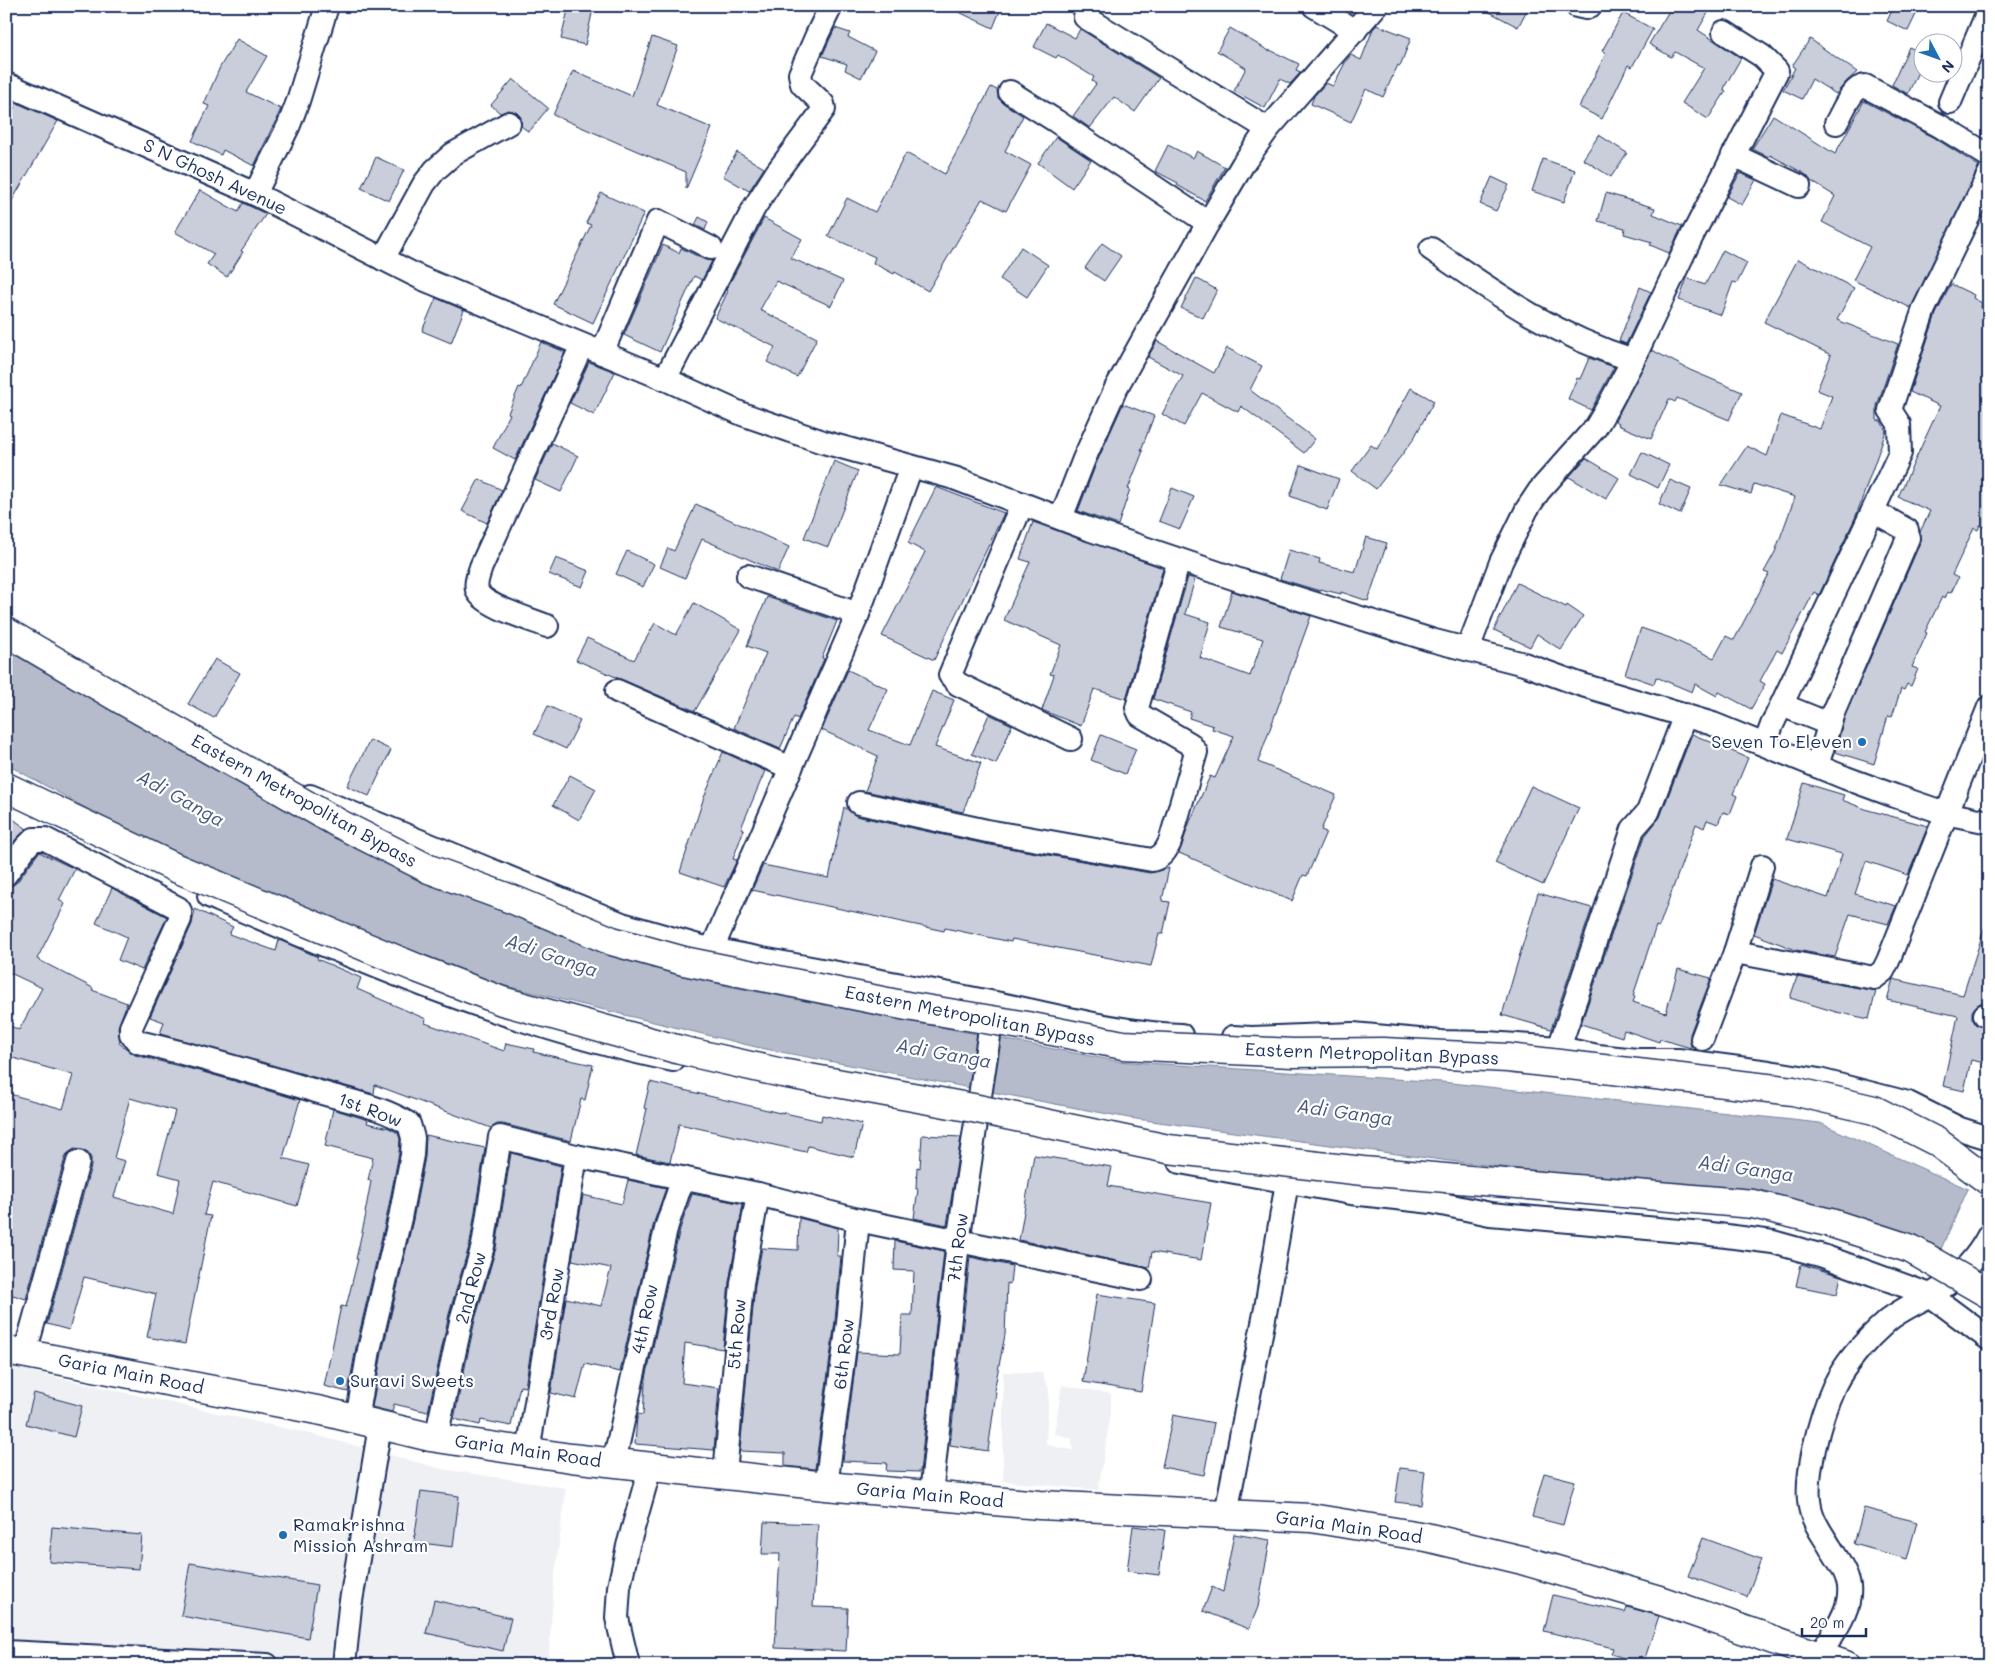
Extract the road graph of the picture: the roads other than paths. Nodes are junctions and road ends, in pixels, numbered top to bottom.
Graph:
1 (327, 6) edge
2 (831, 6) edge
3 (1088, 6) edge
4 (1314, 6) edge
5 (1376, 6) edge
6 (1577, 6) edge
7 (1590, 6) edge
8 (1989, 9) edge
9 (1355, 31) junction
10 (1724, 32) dead end
11 (6, 84) edge
12 (1010, 92) dead end
13 (1950, 102) dead end
14 (510, 123) dead end
15 (1836, 124) dead end
16 (1268, 129) junction
17 (1734, 155) junction
18 (1989, 156) edge
19 (1989, 174) edge
20 (1799, 186) dead end
21 (255, 194) junction
22 (1208, 223) junction
23 (711, 248) dead end
24 (1431, 249) dead end
25 (383, 259) junction
26 (592, 349) junction
27 (1633, 360) junction
28 (665, 380) junction
29 (911, 467) junction
30 (1022, 504) junction
31 (1873, 511) junction
32 (1061, 518) junction
33 (1180, 560) junction
34 (748, 576) dead end
35 (858, 614) junction
36 (547, 626) dead end
37 (6, 632) edge
38 (1468, 649) junction
39 (617, 691) dead end
40 (1782, 705) junction
41 (1989, 707) edge
42 (1684, 715) junction
43 (1829, 724) junction
44 (1071, 739) dead end
45 (1765, 744) junction
46 (1817, 766) junction
47 (791, 768) junction
48 (258, 776) junction
49 (6, 786) edge
50 (859, 804) dead end
51 (1945, 814) junction
52 (1989, 822) edge
53 (140, 851) junction
54 (1762, 866) dead end
55 (6, 874) edge
56 (712, 950) junction
57 (1735, 952) junction
58 (994, 1002) junction
59 (1702, 1040) dead end
60 (1559, 1048) junction
61 (976, 1122) junction
62 (1989, 1138) edge
63 (576, 1156) junction
64 (78, 1162) dead end
65 (683, 1178) junction
66 (1989, 1181) edge
67 (1287, 1182) junction
68 (758, 1194) junction
69 (858, 1220) junction
70 (1989, 1235) edge
71 (958, 1242) junction
72 (1141, 1279) dead end
73 (1989, 1294) edge
74 (1930, 1295) junction
75 (1989, 1339) edge
76 (16, 1351) edge
77 (368, 1423) junction
78 (436, 1438) junction
79 (528, 1452) junction
80 (614, 1462) junction
81 (650, 1468) junction
82 (725, 1474) junction
83 (826, 1486) junction
84 (931, 1495) junction
85 (1226, 1513) junction
86 (6, 1652) edge
87 (1815, 1661) edge
88 (268, 1665) edge
89 (344, 1665) edge
90 (628, 1665) edge
91 (1845, 1665) edge

1 - 21 street
2 - 28 street
3 - 16 street
4 - 9 street
5 - 9 street
6 - 7 street
8 - 13 street
9 - 16 street
10 - 17 street
11 - 21 street, S N Ghosh Avenue
12 - 22 street
14 - 25 street
15 - 18 street
16 - 22 street
17 - 20 street
17 - 27 street
19 - 31 street
21 - 25 street, S N Ghosh Avenue
22 - 32 street
23 - 26 street
24 - 27 street
25 - 26 street, S N Ghosh Avenue
26 - 28 street, S N Ghosh Avenue
26 - 36 street
27 - 38 street
28 - 29 street, S N Ghosh Avenue
29 - 30 street, S N Ghosh Avenue
29 - 35 street
30 - 32 street, S N Ghosh Avenue
30 - 44 street
31 - 40 street
31 - 43 street
32 - 33 street, S N Ghosh Avenue
33 - 38 street, S N Ghosh Avenue
33 - 50 street
34 - 35 street
35 - 47 street
37 - 48 main road, Eastern Metropolitan Bypass
38 - 42 street, S N Ghosh Avenue
39 - 47 street
40 - 43 street
40 - 45 street
41 - 51 street
42 - 45 street, S N Ghosh Avenue
42 - 60 street
43 - 46 street
45 - 46 street, S N Ghosh Avenue
46 - 51 street, S N Ghosh Avenue
47 - 56 street
48 - 56 street
48 - 66 main road, Eastern Metropolitan Bypass, bridge
49 - 53 main road
51 - 52 street, S N Ghosh Avenue
51 - 57 street
53 - 61 street
53 - 73 main road, bridge
54 - 57 street
55 - 77 street, 1st Row
56 - 58 street
57 - 59 street
58 - 60 street
58 - 61 street, 7th Row
60 - 62 street
61 - 67 street
61 - 71 street, 7th Row
63 - 65 street
63 - 78 street, 2nd Row
63 - 79 street, 3rd Row
64 - 76 street
65 - 68 street
65 - 80 street, 4th Row
67 - 74 street
67 - 85 street
68 - 69 street
68 - 82 street, 5th Row
69 - 71 street
69 - 83 street, 6th Row
70 - 74 street
71 - 72 street
71 - 84 street, 7th Row
74 - 75 street
74 - 87 street
76 - 77 main road, Garia Main Road
77 - 78 main road, Garia Main Road
77 - 89 street
78 - 79 main road, Garia Main Road
79 - 80 main road, Garia Main Road
80 - 81 main road, Garia Main Road
81 - 82 main road, Garia Main Road
81 - 90 street
82 - 83 main road, Garia Main Road
83 - 84 main road, Garia Main Road
84 - 85 main road, Garia Main Road
85 - 87 main road, Garia Main Road
86 - 88 street
87 - 91 main road, Garia Main Road

